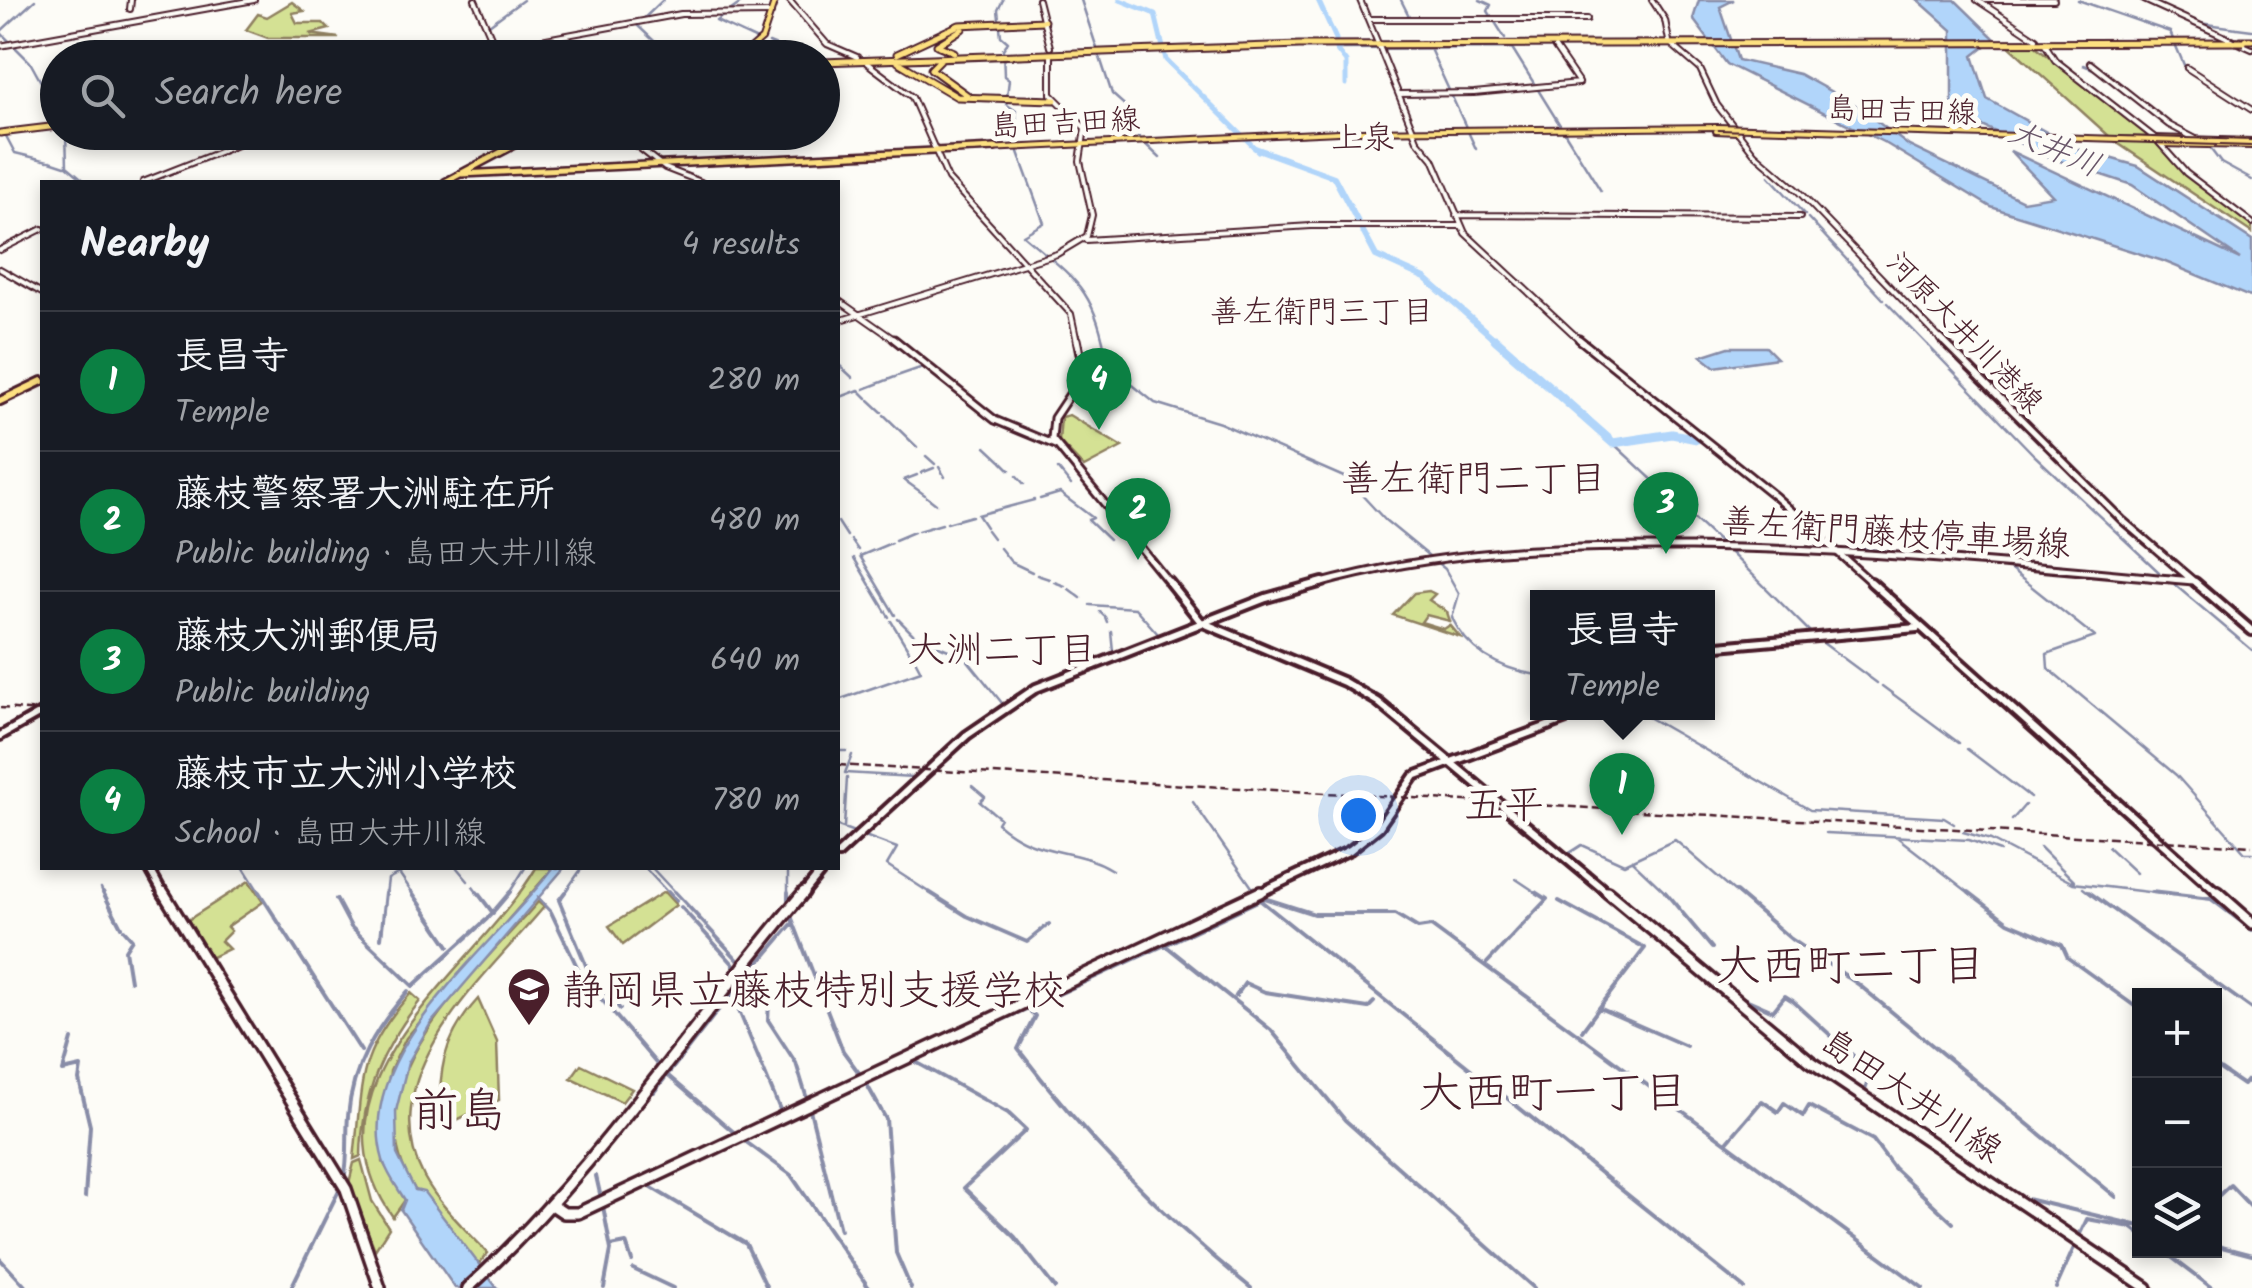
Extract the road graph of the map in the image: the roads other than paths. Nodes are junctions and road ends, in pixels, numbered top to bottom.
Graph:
1 (131, 0) edge
2 (254, 0) edge
3 (475, 0) edge
4 (775, 0) edge
5 (790, 0) edge
6 (1038, 0) edge
7 (1360, 0) edge
8 (1652, 0) edge
9 (1976, 0) edge
10 (1985, 0) edge
11 (2054, 0) edge
12 (2144, 0) edge
13 (242, 1) edge
14 (130, 9) dead end
15 (721, 14) joint
16 (771, 14) junction
17 (1368, 19) junction
18 (1587, 19) dead end
19 (1044, 21) junction
20 (2036, 39) dead end
21 (491, 40) edge
22 (533, 40) edge
23 (761, 40) edge
24 (824, 40) edge
25 (2238, 41) joint
26 (2044, 44) dead end
27 (2252, 44) edge
28 (0, 46) edge
29 (1050, 47) dead end
30 (1555, 48) dead end
31 (840, 50) edge
32 (997, 53) junction
33 (1051, 55) dead end
34 (857, 57) dead end
35 (845, 59) junction
36 (840, 60) edge
37 (840, 61) edge
38 (840, 62) edge
39 (2090, 62) dead end
40 (867, 63) dead end
41 (2186, 68) dead end
42 (1399, 94) junction
43 (1055, 100) junction
44 (2252, 110) edge
45 (40, 127) edge
46 (1669, 127) junction
47 (1412, 128) junction
48 (0, 132) edge
49 (1736, 132) junction
50 (2155, 138) junction
51 (2203, 142) junction
52 (1083, 143) junction
53 (2252, 143) edge
54 (2160, 144) junction
55 (224, 150) edge
56 (507, 150) edge
57 (643, 150) edge
58 (935, 150) junction
59 (661, 164) junction
60 (464, 173) junction
61 (148, 180) edge
62 (450, 180) edge
63 (697, 180) edge
64 (1456, 216) junction
65 (1800, 217) dead end
66 (2252, 223) edge
67 (1460, 226) junction
68 (40, 230) edge
69 (1084, 240) junction
70 (0, 250) edge
71 (1025, 264) junction
72 (0, 269) edge
73 (40, 292) edge
74 (840, 301) edge
75 (863, 314) junction
76 (840, 320) edge
77 (40, 382) edge
78 (0, 401) edge
79 (1055, 445) junction
80 (1831, 549) junction
81 (2193, 581) junction
82 (1201, 622) junction
83 (1918, 628) junction
84 (2252, 631) edge
85 (1715, 646) edge
86 (40, 713) edge
87 (1563, 720) edge
88 (0, 736) edge
89 (1448, 762) junction
90 (840, 852) edge
91 (150, 870) edge
92 (822, 870) edge
93 (2252, 923) edge
94 (554, 1207) junction
95 (380, 1288) edge
96 (468, 1288) edge
97 (2147, 1288) edge

1 - 14 street
2 - 13 street
3 - 21 street
4 - 16 main road
5 - 24 street
6 - 19 street
7 - 17 street
8 - 49 street, 河原大井川港線
9 - 20 street
10 - 11 street
12 - 27 street
13 - 28 street
15 - 16 street
15 - 22 street
16 - 23 main road
17 - 18 street
17 - 42 street
19 - 29 street
19 - 32 highway
19 - 35 highway
25 - 27 highway
25 - 32 highway
26 - 50 street
30 - 42 street
31 - 34 street
32 - 35 highway
32 - 37 highway
32 - 43 highway
33 - 43 street
35 - 36 highway
38 - 43 highway
39 - 51 street
40 - 58 street
41 - 44 street
42 - 47 street
43 - 52 street
45 - 48 highway
46 - 47 main road, 島田吉田線
46 - 49 main road
46 - 53 main road, 島田吉田線, bridge
47 - 52 main road, 島田吉田線
47 - 64 street
49 - 81 street, 河原大井川港線
50 - 51 main road
50 - 54 street
51 - 53 main road
51 - 53 main road
51 - 54 main road
52 - 58 main road, 島田吉田線
52 - 69 street
54 - 66 street
55 - 61 street
56 - 60 main road
57 - 59 street
58 - 59 main road, 島田吉田線
58 - 71 street
59 - 60 main road, 島田吉田線
59 - 63 street
60 - 62 main road
64 - 65 street
64 - 67 street
67 - 69 street
67 - 80 street
68 - 70 street
69 - 71 street
71 - 75 street
71 - 79 street
72 - 73 street
74 - 75 street
75 - 76 street
75 - 79 street
77 - 78 main road
79 - 82 street, 島田大井川線
80 - 81 street, 善左衛門藤枝停車場線
80 - 82 street, 善左衛門藤枝停車場線
80 - 83 street
81 - 84 street, 河原大井川港線
82 - 89 street, 島田大井川線
82 - 90 street, 善左衛門藤枝停車場線
83 - 85 street
83 - 93 street
86 - 88 street
87 - 89 street
89 - 94 street
89 - 97 street, 島田大井川線
91 - 95 street
92 - 94 street
94 - 96 street

